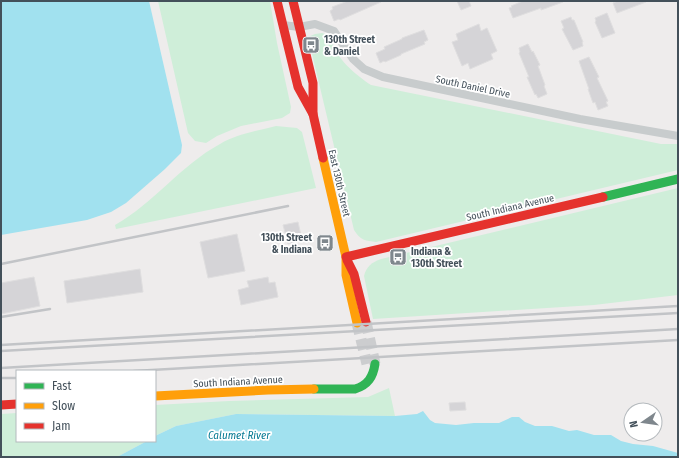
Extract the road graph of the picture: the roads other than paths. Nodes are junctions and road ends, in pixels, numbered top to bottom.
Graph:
1 (277, 1) edge
2 (293, 1) edge
3 (283, 25) junction
4 (299, 26) junction
5 (313, 114) junction
6 (678, 136) edge
7 (678, 179) edge
8 (346, 257) junction
9 (362, 322) tunnel mouth
10 (371, 364) tunnel mouth
11 (156, 396) edge
12 (16, 404) edge
13 (1, 405) edge

1 - 3 main road, East 130th Street
2 - 4 main road, East 130th Street
3 - 4 street, South Daniel Drive
3 - 5 main road, East 130th Street
4 - 5 main road, East 130th Street
4 - 6 street, South Daniel Drive
5 - 8 main road, East 130th Street
7 - 8 main road, South Indiana Avenue
8 - 9 main road, East 130th Street
10 - 11 main road, South Indiana Avenue
12 - 13 main road

